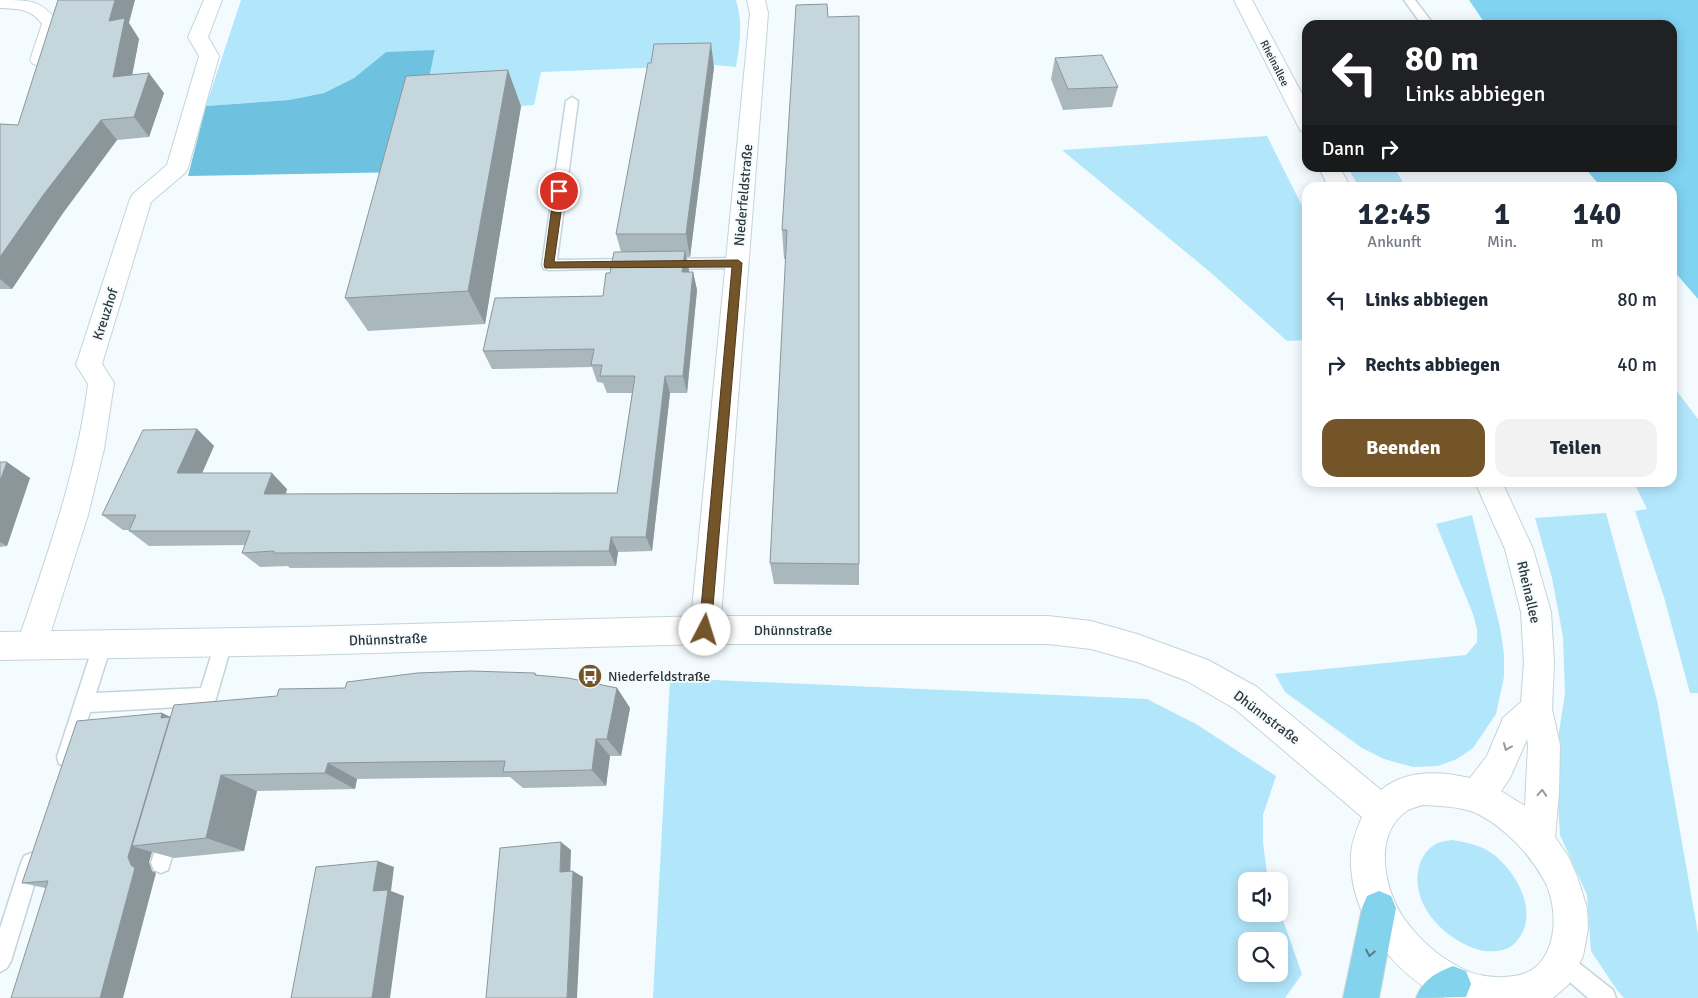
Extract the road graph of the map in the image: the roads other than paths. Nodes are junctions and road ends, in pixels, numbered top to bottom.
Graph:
1 (213, 0) edge
2 (756, 0) edge
3 (1243, 0) edge
4 (1409, 0) edge
5 (0, 2) edge
6 (36, 2) edge
7 (1424, 20) edge
8 (35, 78) edge
9 (572, 101) dead end
10 (1302, 114) edge
11 (738, 263) junction
12 (1490, 487) edge
13 (705, 630) junction
14 (103, 643) junction
15 (224, 643) junction
16 (32, 644) junction
17 (0, 646) edge
18 (208, 696) junction
19 (83, 702) junction
20 (1536, 709) junction
21 (195, 742) edge
22 (59, 776) edge
23 (1477, 796) junction
24 (1381, 812) junction
25 (174, 816) edge
26 (1538, 842) junction
27 (36, 850) edge
28 (161, 863) edge
29 (1379, 908) junction
30 (0, 961) edge
31 (1563, 963) junction
32 (1443, 991) edge
33 (1361, 998) edge
34 (1604, 998) edge

1 - 16 main road, Kreuzhof
2 - 11 main road, Niederfeldstraße
3 - 10 main road, Rheinallee
4 - 7 lane
5 - 6 main road
6 - 8 main road
9 - 11 lane
11 - 13 main road, Niederfeldstraße
12 - 20 main road, Rheinallee
13 - 15 main road, Dhünnstraße
13 - 24 main road, Dhünnstraße
14 - 15 main road, Dhünnstraße
14 - 16 main road, Dhünnstraße
14 - 19 lane
15 - 18 lane
16 - 17 main road, Dhünnstraße
18 - 19 lane
18 - 21 lane
19 - 22 lane
20 -> 23 main road
26 -> 20 main road, Rheinallee
23 - 24 main road
23 - 26 main road
24 - 29 main road
25 - 28 lane
26 - 31 main road
27 - 30 lane
29 - 32 main road
29 -> 33 main road
31 - 32 main road
31 - 34 lane

